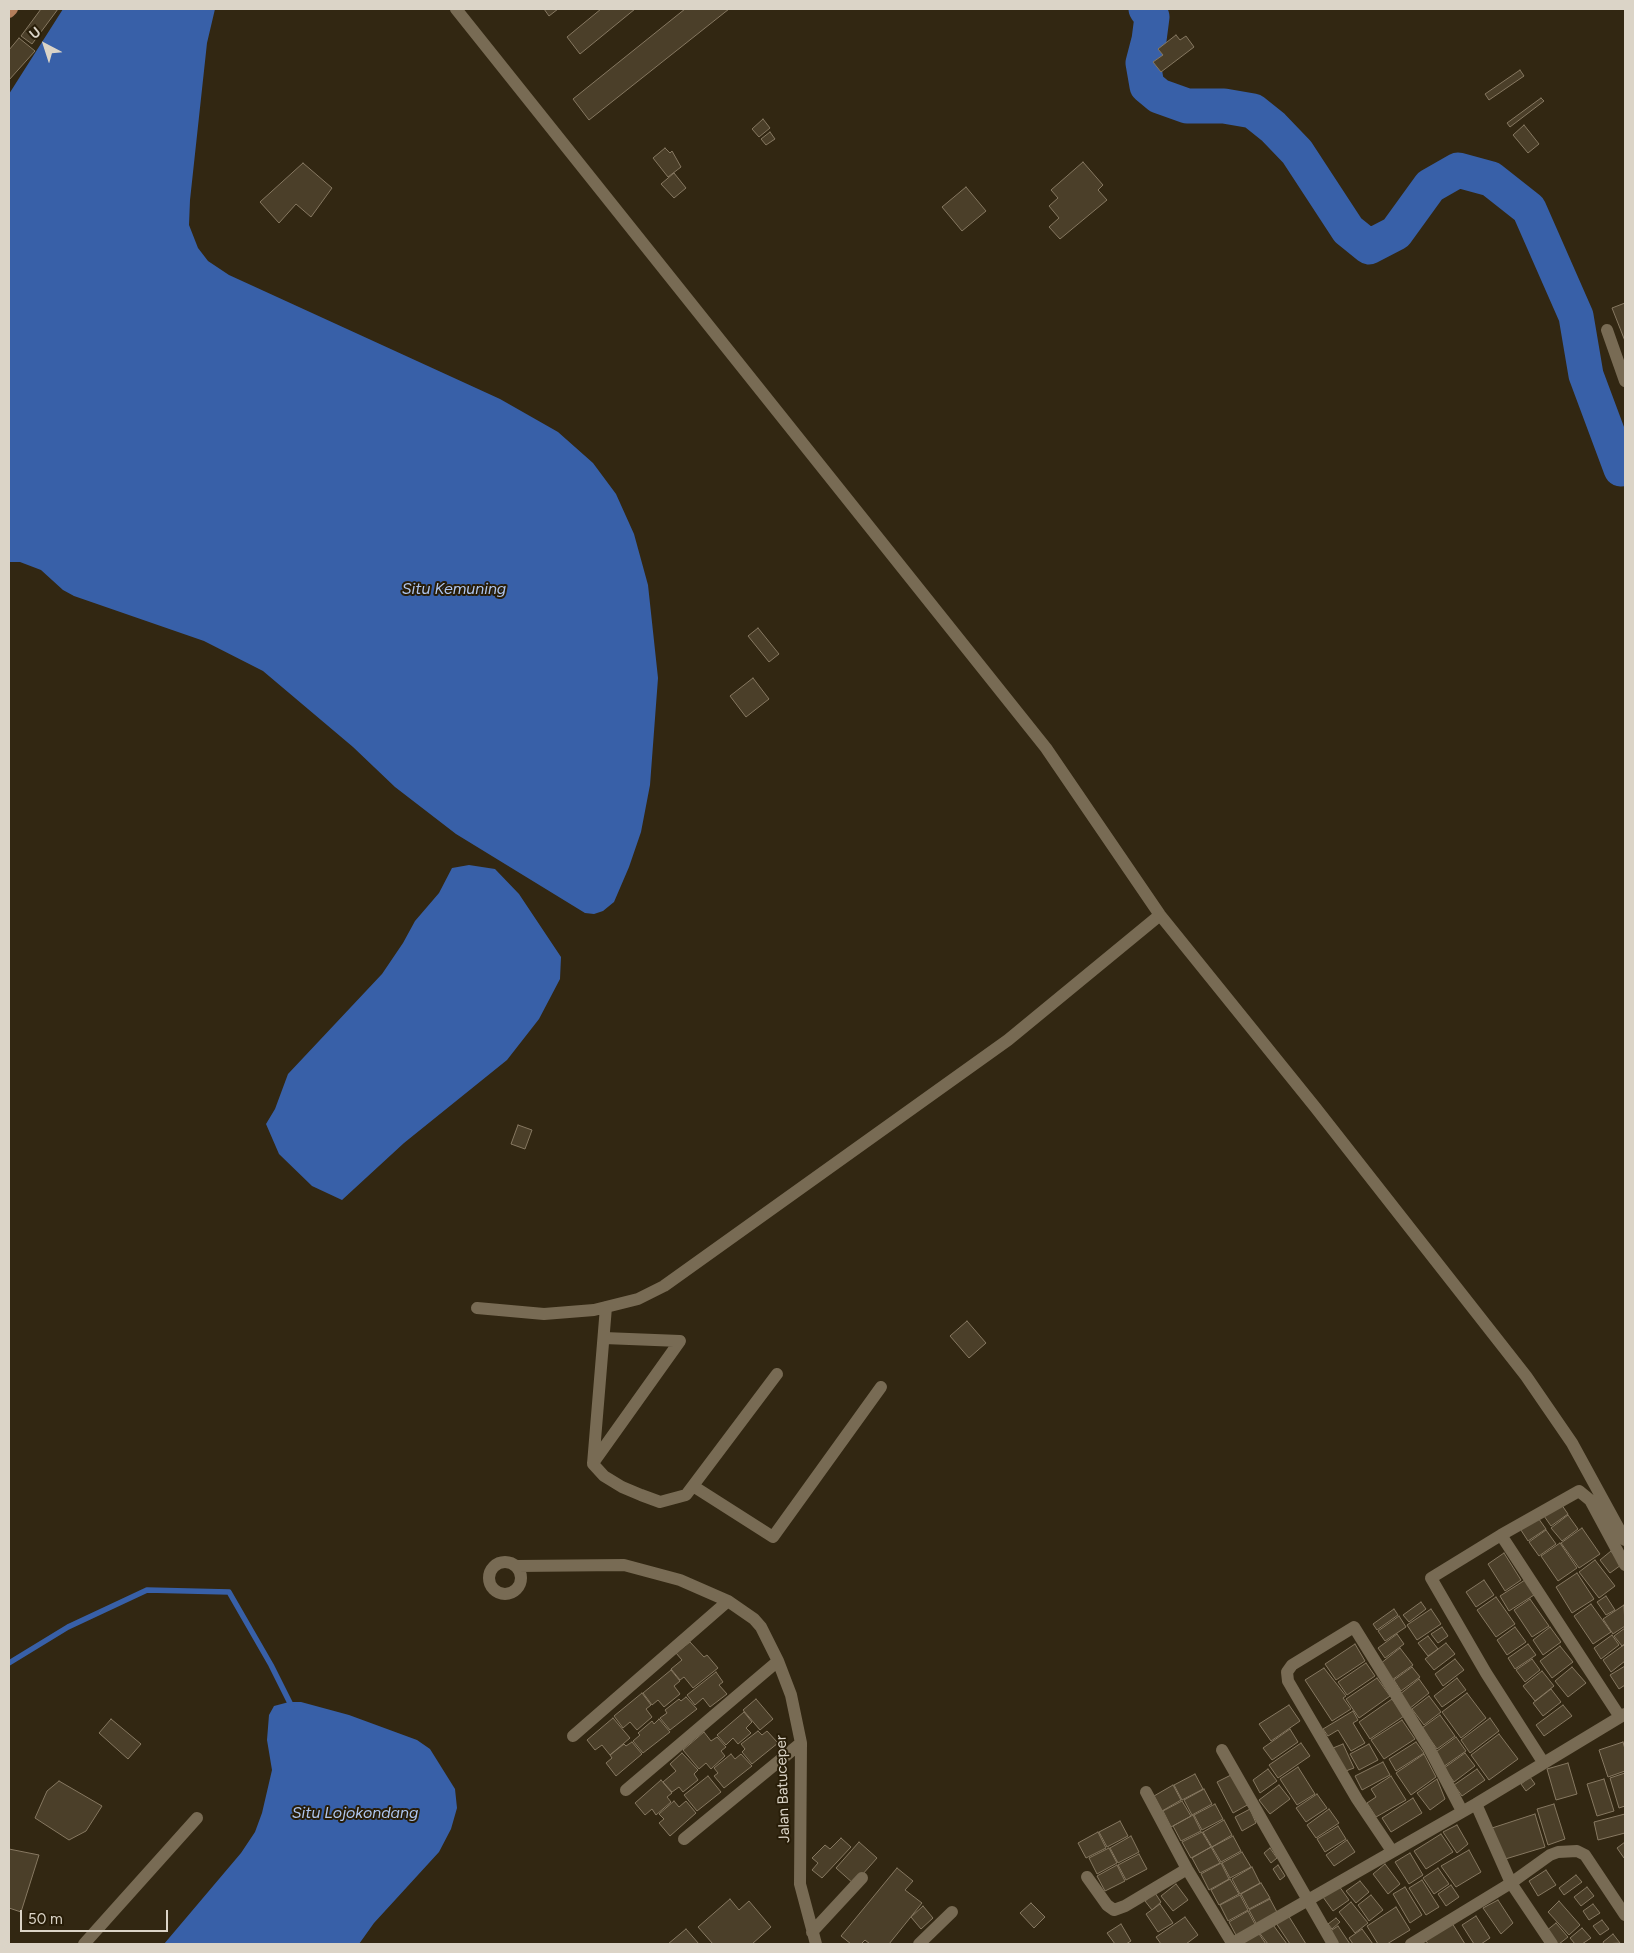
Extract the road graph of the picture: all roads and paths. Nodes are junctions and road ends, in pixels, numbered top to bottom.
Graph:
1 (12, 9) edge
2 (456, 9) edge
3 (9, 12) edge
4 (1607, 330) dead end
5 (1625, 381) edge
6 (1160, 915) junction
7 (606, 1307) junction
8 (477, 1308) dead end
9 (604, 1338) junction
10 (777, 1374) dead end
11 (881, 1387) dead end
12 (592, 1464) junction
13 (693, 1486) junction
14 (1500, 1535) junction
15 (1625, 1540) edge
16 (1625, 1565) edge
17 (517, 1566) dead end
18 (728, 1601) junction
19 (778, 1661) junction
20 (1622, 1715) edge
21 (573, 1736) dead end
22 (801, 1743) junction
23 (1222, 1750) dead end
24 (1543, 1762) junction
25 (626, 1790) dead end
26 (1146, 1792) dead end
27 (1476, 1804) junction
28 (1462, 1810) junction
29 (197, 1818) dead end
30 (684, 1839) dead end
31 (1392, 1850) junction
32 (1187, 1869) junction
33 (1087, 1877) dead end
34 (862, 1878) dead end
35 (1511, 1883) junction
36 (1307, 1899) junction
37 (952, 1912) dead end
38 (1625, 1915) edge
39 (814, 1938) edge
40 (84, 1944) edge
41 (919, 1944) edge
42 (1232, 1944) edge
43 (1333, 1944) edge
44 (1411, 1944) edge
45 (1552, 1944) edge

1 - 3 main road
2 - 6 street
4 - 5 street
6 - 7 street
6 - 15 street
7 - 8 street
7 - 9 street
9 - 12 street
9 - 12 street
10 - 13 street
11 - 13 street
12 - 13 street
14 - 16 street
14 - 20 street
14 - 24 street
17 - 18 street, Jalan Batuceper
18 - 19 street, Jalan Batuceper
18 - 21 street
19 - 22 street, Jalan Batuceper
19 - 25 street
20 - 24 street
22 - 30 street
22 - 39 street, Jalan Batuceper
23 - 36 street
24 - 27 street
26 - 32 street
27 - 28 street
27 - 35 street
28 - 31 street
28 - 31 street
29 - 40 street
31 - 36 street
32 - 33 street
32 - 42 street
34 - 39 street
35 - 38 street
35 - 44 street
35 - 45 street
36 - 42 street
36 - 43 street
37 - 41 street

